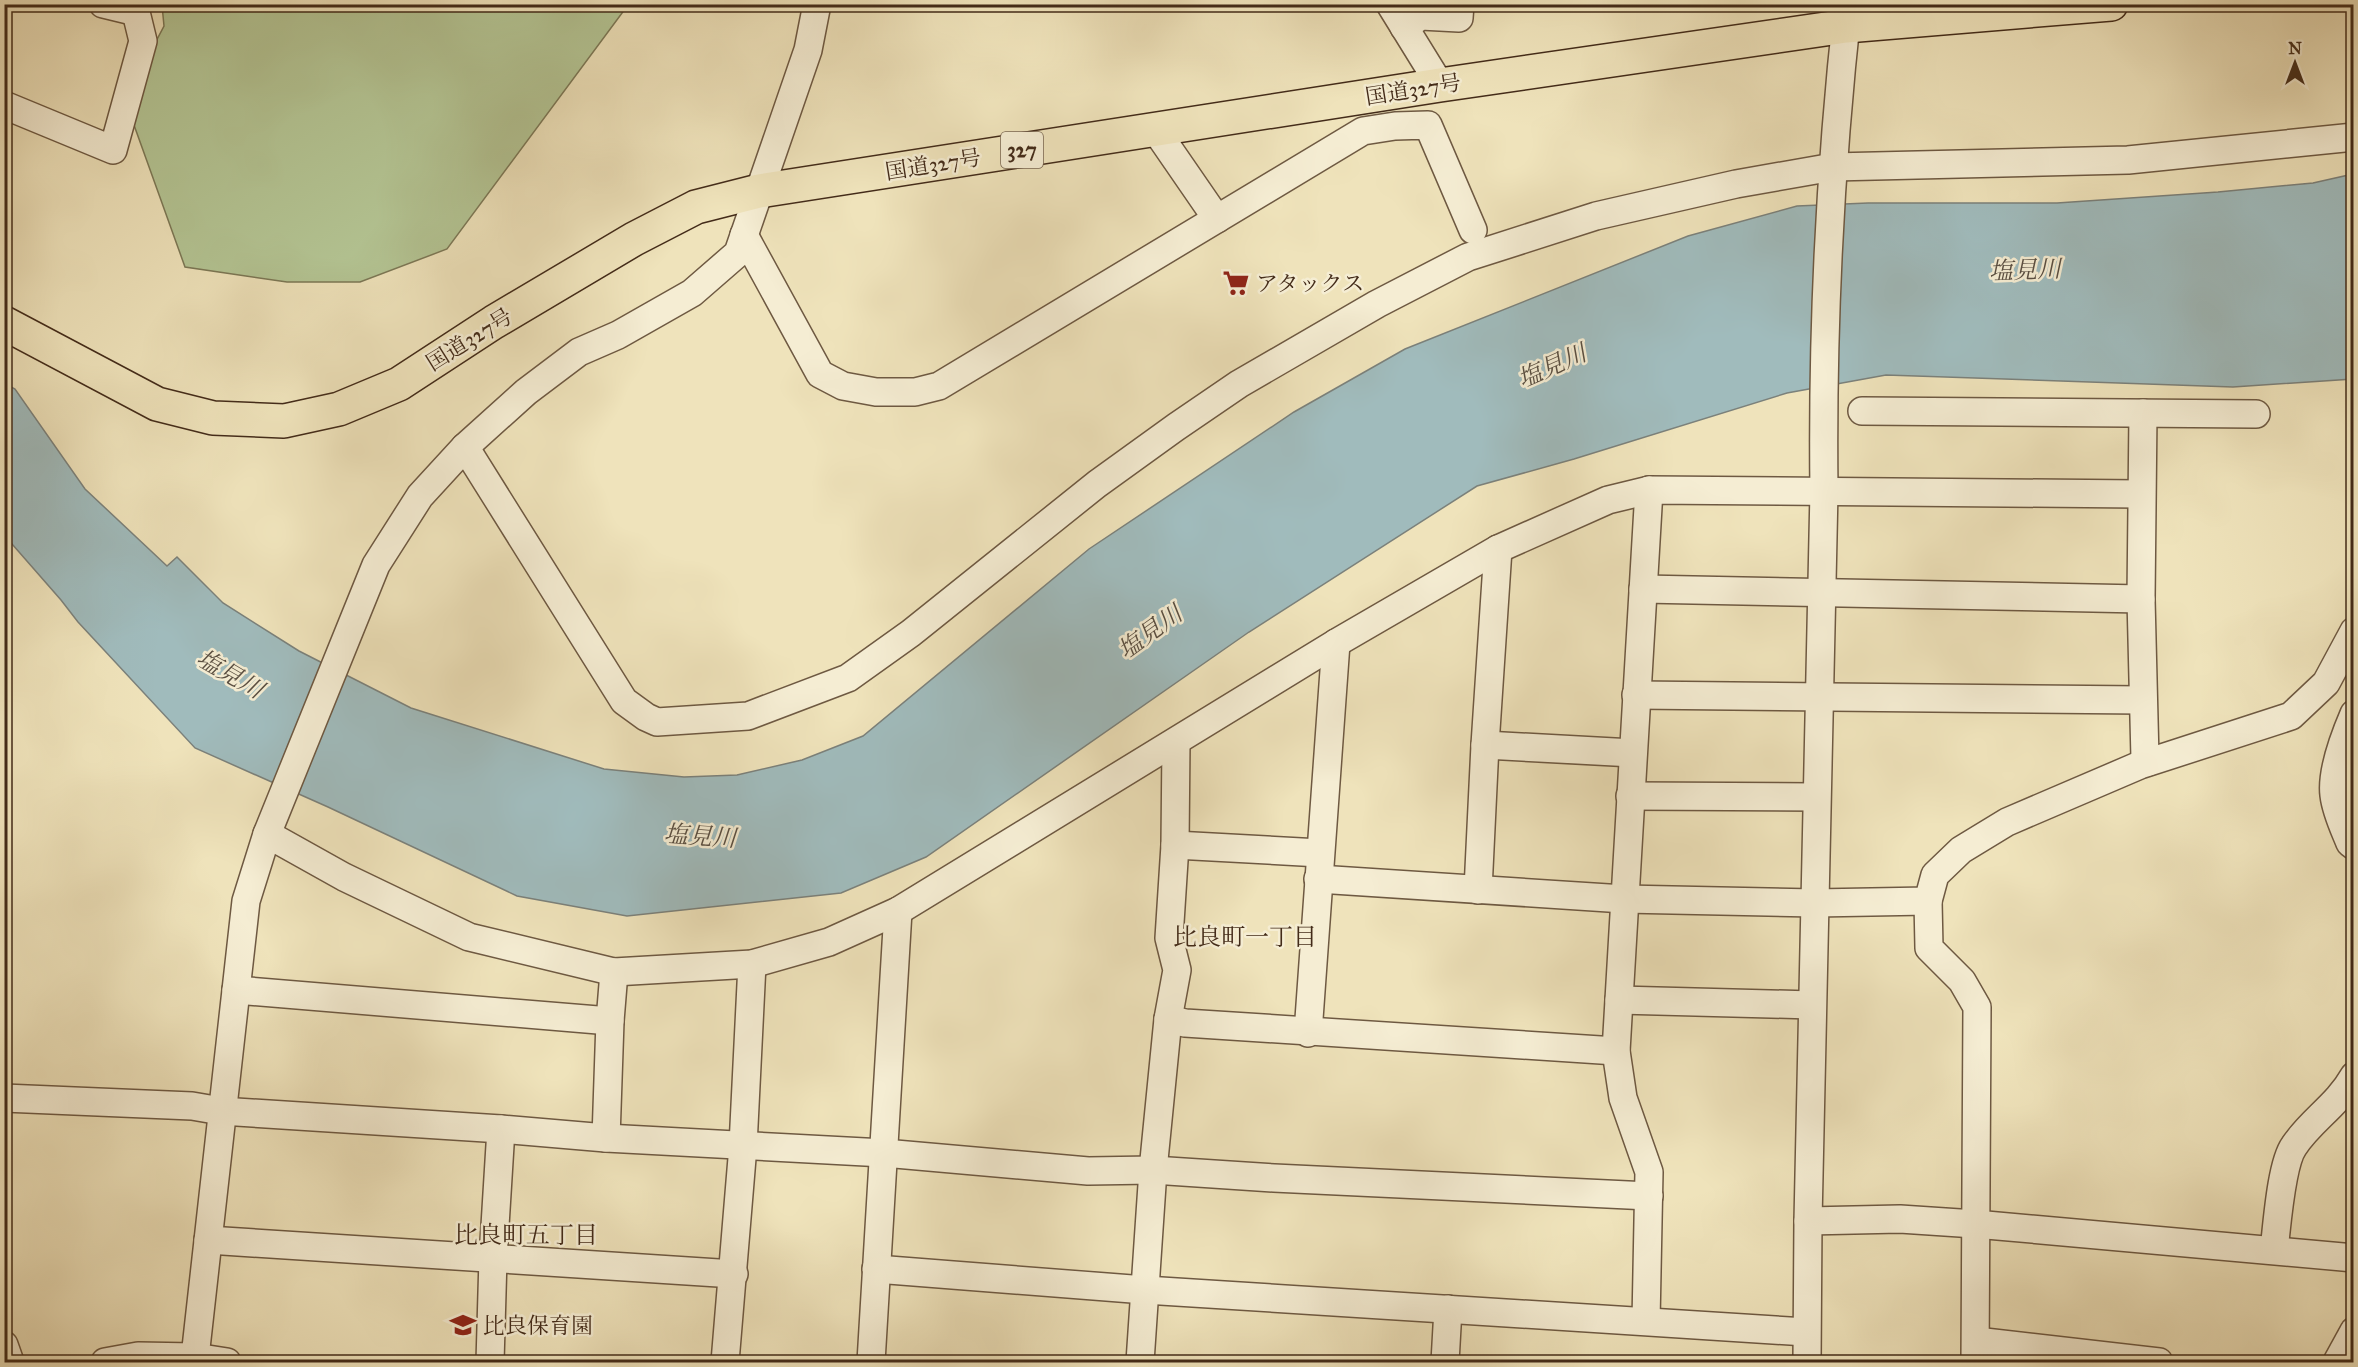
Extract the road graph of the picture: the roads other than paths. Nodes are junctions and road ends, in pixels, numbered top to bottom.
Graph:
1 (103, 4) edge
2 (817, 4) edge
3 (1390, 4) edge
4 (1460, 4) edge
5 (2111, 4) edge
6 (135, 8) edge
7 (1847, 15) edge
8 (1404, 27) junction
9 (1440, 85) junction
10 (4, 105) edge
11 (1155, 129) junction
12 (2354, 137) edge
13 (1832, 175) junction
14 (759, 191) junction
15 (1217, 219) junction
16 (1473, 230) dead end
17 (744, 235) junction
18 (4, 323) edge
19 (1862, 411) dead end
20 (2143, 413) junction
21 (2256, 414) dead end
22 (465, 447) junction
23 (1649, 490) junction
24 (1824, 491) junction
25 (2141, 494) junction
26 (1498, 549) junction
27 (1643, 589) junction
28 (1821, 593) junction
29 (2141, 599) junction
30 (2354, 631) edge
31 (1336, 643) junction
32 (1636, 695) junction
33 (1818, 696) junction
34 (2143, 700) junction
35 (2354, 714) edge
36 (1176, 742) junction
37 (1485, 745) junction
38 (1633, 753) junction
39 (2148, 762) junction
40 (1630, 796) junction
41 (1816, 797) junction
42 (267, 834) junction
43 (1175, 845) junction
44 (2354, 846) edge
45 (1319, 866) junction
46 (1479, 890) junction
47 (1624, 899) junction
48 (1928, 901) junction
49 (1815, 903) junction
50 (898, 911) junction
51 (752, 964) junction
52 (614, 972) junction
53 (236, 990) junction
54 (1619, 1000) junction
55 (1812, 1005) junction
56 (1168, 1019) junction
57 (610, 1021) junction
58 (1308, 1033) junction
59 (1616, 1052) junction
60 (2354, 1076) edge
61 (4, 1098) edge
62 (222, 1111) junction
63 (501, 1129) junction
64 (606, 1138) junction
65 (743, 1146) junction
66 (884, 1153) junction
67 (1153, 1170) junction
68 (1649, 1196) junction
69 (1808, 1221) junction
70 (1976, 1224) junction
71 (208, 1240) junction
72 (2274, 1250) junction
73 (493, 1258) junction
74 (2354, 1258) edge
75 (876, 1269) junction
76 (734, 1274) junction
77 (1145, 1290) junction
78 (1448, 1309) junction
79 (1646, 1321) junction
80 (2354, 1331) edge
81 (1806, 1332) junction
82 (4, 1345) edge
83 (1975, 1352) edge
84 (195, 1357) junction
85 (10, 1362) edge
86 (105, 1362) edge
87 (227, 1362) edge
88 (490, 1362) edge
89 (725, 1362) edge
90 (871, 1362) edge
91 (1140, 1362) edge
92 (1445, 1362) edge
93 (1807, 1362) edge
94 (2159, 1362) edge
95 (2337, 1362) edge

1 - 6 street
2 - 14 street
3 - 8 street
4 - 8 street
5 - 7 highway, 国道327号 / 327
6 - 10 street
7 - 9 highway, 国道327号 / 327
7 - 13 street
8 - 9 street
9 - 11 highway, 国道327号 / 327
11 - 14 highway, 国道327号 / 327
11 - 15 street
12 - 13 street
13 - 22 street
13 - 24 street
14 - 17 street
14 - 18 highway, 国道327号 / 327
15 - 16 street
15 - 17 street
17 - 22 street
19 - 20 street
20 - 21 street
20 - 25 street
22 - 42 street
23 - 24 street
23 - 26 street
23 - 27 street
24 - 25 street
24 - 28 street
25 - 29 street
26 - 31 street
26 - 37 street
27 - 28 street
27 - 32 street
28 - 29 street
28 - 33 street
29 - 34 street
30 - 39 street
31 - 36 street
31 - 45 street
32 - 33 street
32 - 38 street
33 - 34 street
33 - 41 street
34 - 39 street
35 - 44 street
36 - 43 street
36 - 50 street
37 - 38 street
37 - 46 street
38 - 40 street
39 - 48 street
40 - 41 street
40 - 47 street
41 - 49 street
42 - 52 street
42 - 53 street
43 - 45 street
43 - 56 street
45 - 46 street
45 - 58 street
46 - 47 street
47 - 49 street
47 - 54 street
48 - 49 street
48 - 70 street
49 - 55 street
50 - 51 street
50 - 66 street
51 - 52 street
51 - 65 street
52 - 57 street
53 - 57 street
53 - 62 street
54 - 55 street
54 - 59 street
55 - 69 street
56 - 58 street
56 - 67 street
57 - 64 street
58 - 59 street
59 - 68 street
60 - 72 street
61 - 62 street
62 - 63 street
62 - 71 street
63 - 64 street
63 - 73 street
64 - 65 street
65 - 66 street
65 - 76 street
66 - 67 street
66 - 75 street
67 - 68 street
67 - 77 street
68 - 79 street
69 - 70 street
69 - 81 street
70 - 72 street
70 - 83 street
71 - 73 street
71 - 84 street
72 - 74 street
73 - 76 street
73 - 88 street
75 - 77 street
75 - 90 street
76 - 89 street
77 - 78 street
77 - 91 street
78 - 79 street
78 - 92 street
79 - 81 street
80 - 95 street
81 - 93 street
82 - 85 street
83 - 94 street
84 - 86 street
84 - 87 street

